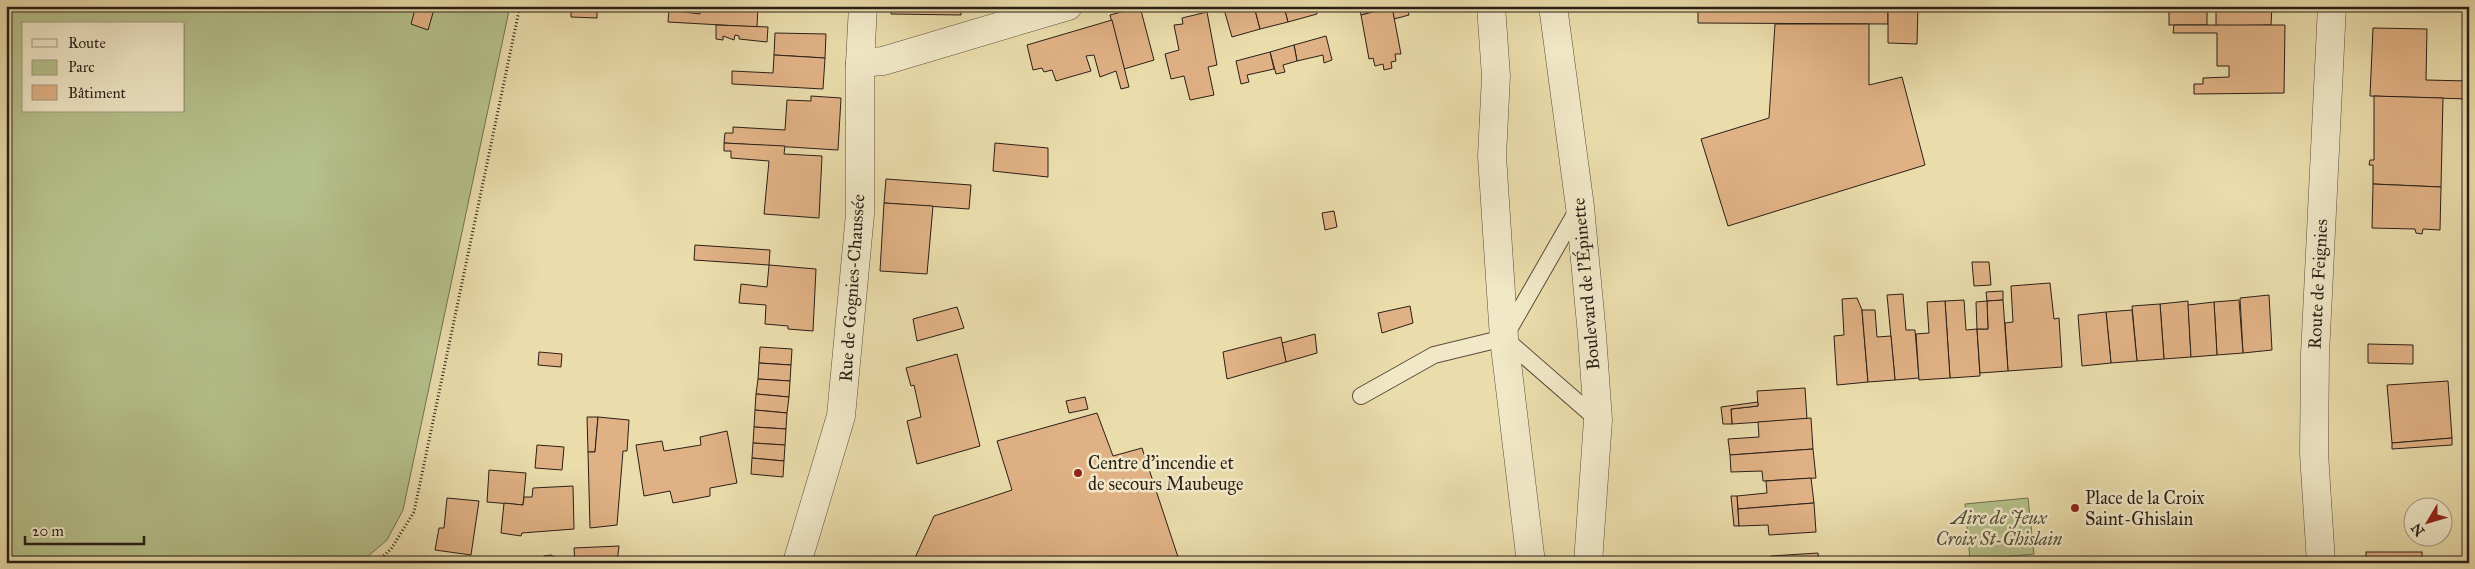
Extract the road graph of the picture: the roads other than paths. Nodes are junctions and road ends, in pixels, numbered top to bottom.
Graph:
1 (863, 6) edge
2 (1068, 6) edge
3 (1491, 6) edge
4 (1553, 6) edge
5 (2332, 6) edge
6 (860, 63) junction
7 (1580, 207) junction
8 (1504, 338) junction
9 (1361, 396) dead end
10 (1598, 420) junction
11 (797, 563) edge
12 (1531, 563) edge
13 (1588, 563) edge
14 (2321, 563) edge

1 - 6 street, Rue de Gognies-Chaussée
2 - 6 street
3 - 8 street
4 - 7 street, Boulevard de l'Épinette
5 - 14 street, Route de Feignies
6 - 11 street, Rue de Gognies-Chaussée
7 - 8 lane
7 - 10 street, Boulevard de l'Épinette
8 - 9 lane
8 - 10 lane
8 - 12 street
10 - 13 street, Boulevard de l'Épinette

